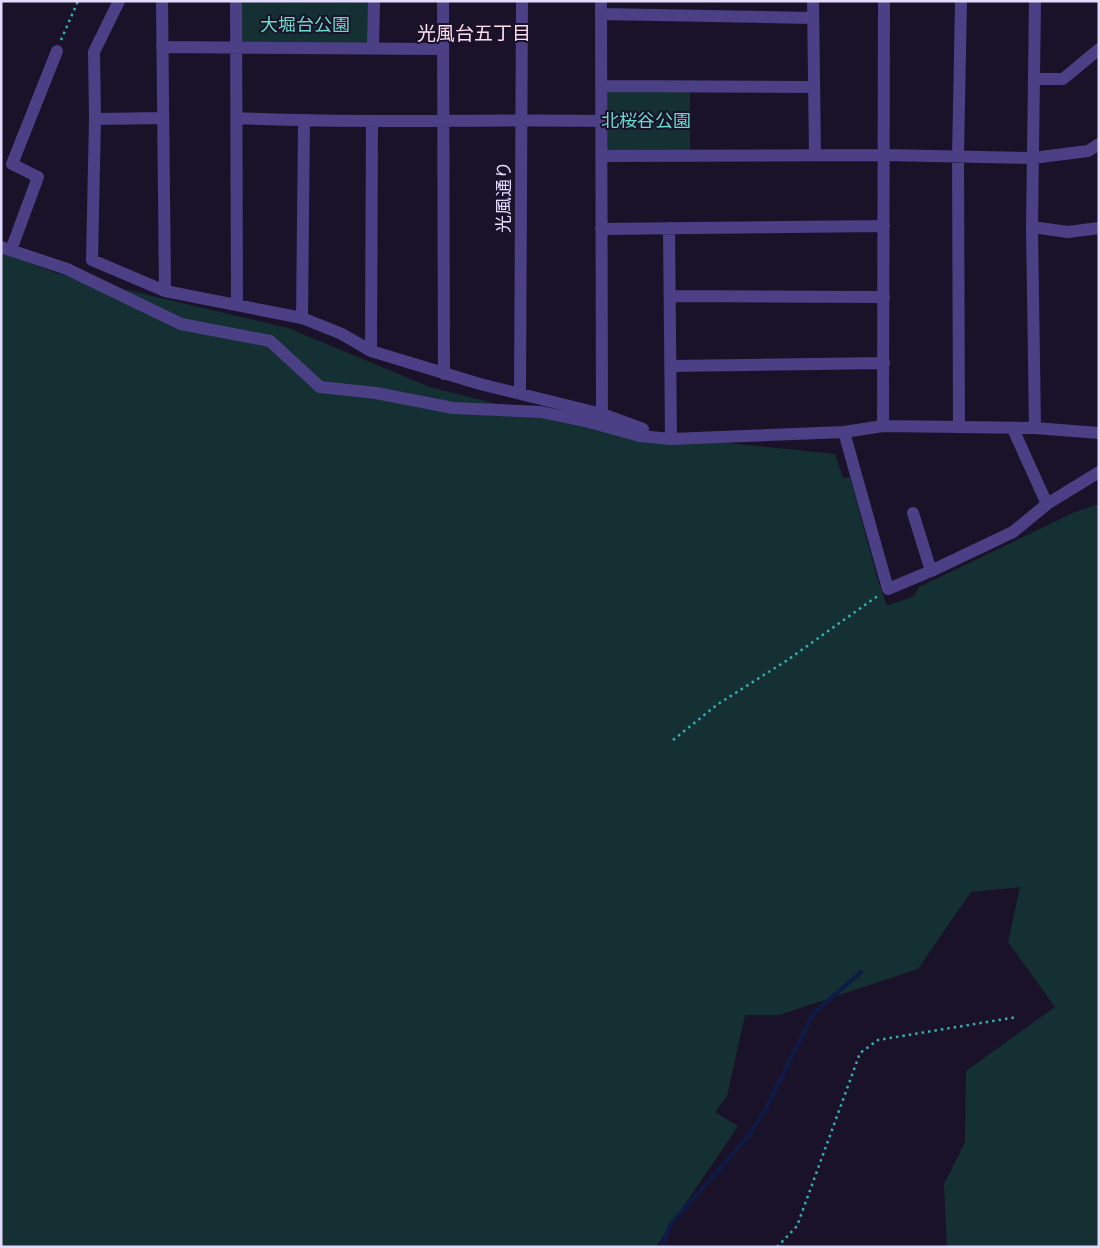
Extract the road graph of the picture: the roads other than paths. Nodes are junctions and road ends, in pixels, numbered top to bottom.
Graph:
1 (119, 1) edge
2 (162, 1) edge
3 (236, 1) edge
4 (374, 1) edge
5 (443, 1) edge
6 (522, 1) edge
7 (813, 1) edge
8 (884, 1) edge
9 (961, 1) edge
10 (1036, 2) edge
11 (602, 8) edge
12 (813, 18) junction
13 (162, 47) junction
14 (236, 48) junction
15 (374, 48) junction
16 (442, 49) junction
17 (1099, 49) edge
18 (57, 51) road end
19 (1034, 79) junction
20 (601, 86) junction
21 (814, 87) junction
22 (163, 118) junction
23 (237, 118) junction
24 (95, 120) junction
25 (522, 120) junction
26 (372, 121) junction
27 (442, 121) junction
28 (602, 121) junction
29 (304, 122) junction
30 (1099, 144) edge
31 (815, 155) junction
32 (884, 155) junction
33 (602, 156) junction
34 (958, 156) junction
35 (1033, 158) junction
36 (884, 226) junction
37 (1032, 227) junction
38 (669, 228) junction
39 (1099, 228) edge
40 (601, 229) junction
41 (6, 248) edge
42 (164, 291) junction
43 (670, 296) junction
44 (884, 297) junction
45 (237, 304) junction
46 (302, 318) junction
47 (371, 351) junction
48 (884, 363) junction
49 (670, 366) junction
50 (444, 374) junction
51 (520, 393) junction
52 (602, 414) junction
53 (884, 426) junction
54 (959, 427) junction
55 (1035, 428) junction
56 (1013, 429) junction
57 (844, 432) junction
58 (1099, 433) edge
59 (671, 439) junction
60 (1099, 472) edge
61 (1047, 504) junction
62 (914, 513) dead end
63 (931, 571) junction

1 - 24 street
2 - 13 street
3 - 14 street
4 - 15 street
5 - 16 street
6 - 25 street, 光風通り
7 - 12 street
8 - 32 street
9 - 34 street
10 - 19 street
11 - 12 street
11 - 20 street
12 - 21 street
13 - 14 street
13 - 22 street
14 - 15 street
14 - 23 street
15 - 16 street
16 - 27 street
17 - 19 street
18 - 41 street
19 - 35 street
20 - 21 street
20 - 28 street
21 - 31 street
22 - 24 street
22 - 42 street
23 - 29 street
23 - 45 street
24 - 42 street
25 - 27 street
25 - 28 street
25 - 51 street, 光風通り
26 - 27 street
26 - 29 street
26 - 47 street
27 - 50 street
28 - 33 street
29 - 46 street
30 - 35 street
31 - 32 street
31 - 33 street
32 - 34 street
32 - 36 street
33 - 40 street
34 - 35 street
34 - 54 street
35 - 37 street
36 - 38 street
36 - 44 street
37 - 39 street
37 - 55 street
38 - 40 street
38 - 43 street
40 - 52 street
41 - 59 street
42 - 45 street
43 - 44 street
43 - 49 street
44 - 48 street
45 - 46 street
46 - 47 street
47 - 50 street
48 - 49 street
48 - 53 street
49 - 59 street
50 - 51 street
51 - 52 street
52 - 59 street
53 - 54 street
53 - 57 street
54 - 56 street
55 - 56 street
55 - 58 street
56 - 61 street
57 - 59 street
57 - 63 street
60 - 61 street
61 - 63 street
62 - 63 street

